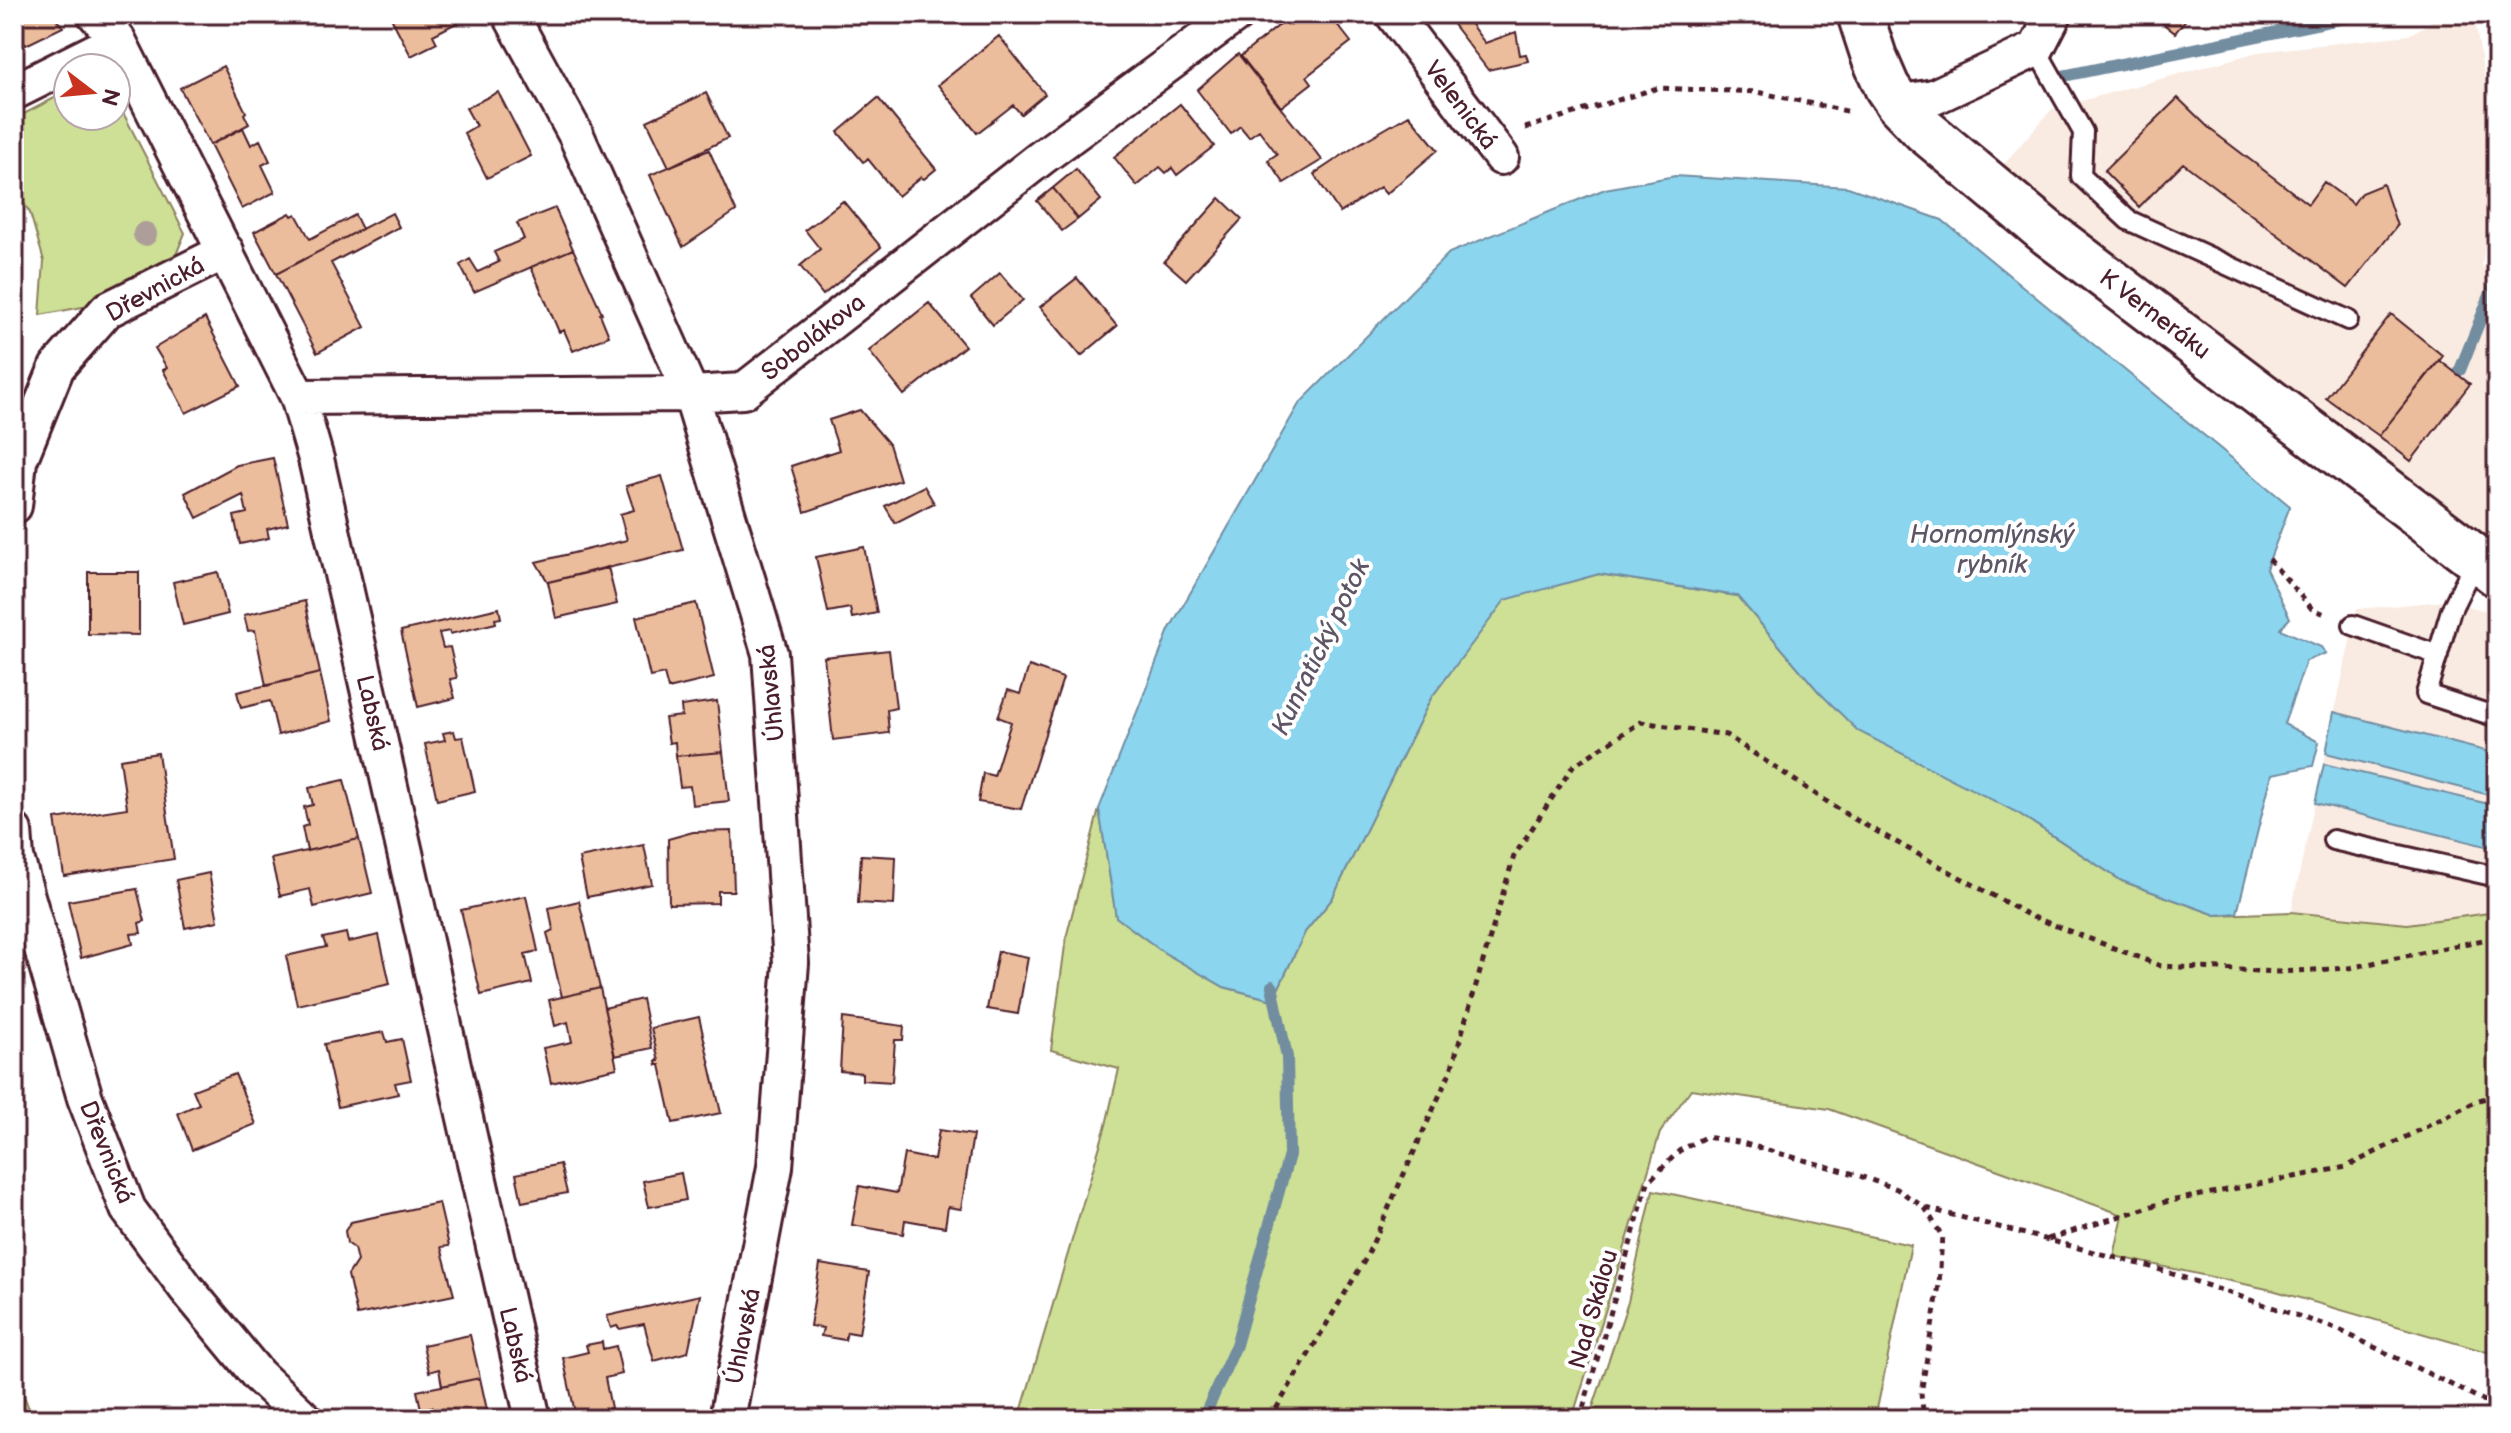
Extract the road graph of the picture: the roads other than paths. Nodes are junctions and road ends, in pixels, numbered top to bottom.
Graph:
1 (95, 14) edge
2 (510, 14) edge
3 (1237, 14) edge
4 (1393, 14) edge
5 (1860, 14) edge
6 (2054, 14) edge
7 (126, 27) edge
8 (2036, 49) junction
9 (14, 92) edge
10 (1878, 108) junction
11 (1494, 148) road end
12 (226, 251) junction
13 (2348, 320) dead end
14 (691, 394) junction
15 (298, 397) junction
16 (14, 506) edge
17 (2487, 566) edge
18 (2353, 625) road end
19 (2438, 655) junction
20 (2497, 717) edge
21 (14, 831) edge
22 (2333, 840) dead end
23 (2497, 877) edge
24 (305, 1419) edge
25 (533, 1419) edge
26 (727, 1419) edge

1 - 7 street, Labská
2 - 14 street, Úhlavská
3 - 14 street, Sobolákova
4 - 11 street, Velenická
5 - 10 street, K Verneráku
6 - 8 street
7 - 9 street
7 - 12 street, Labská
8 - 10 street
8 - 13 lane
10 - 17 street, K Verneráku
12 - 15 street, Labská
12 - 16 street, Dřevnická
14 - 15 street, Sobolákova
14 - 26 street, Úhlavská
15 - 25 street, Labská
17 - 19 lane
18 - 19 lane
19 - 20 lane
21 - 24 street, Dřevnická
22 - 23 lane

